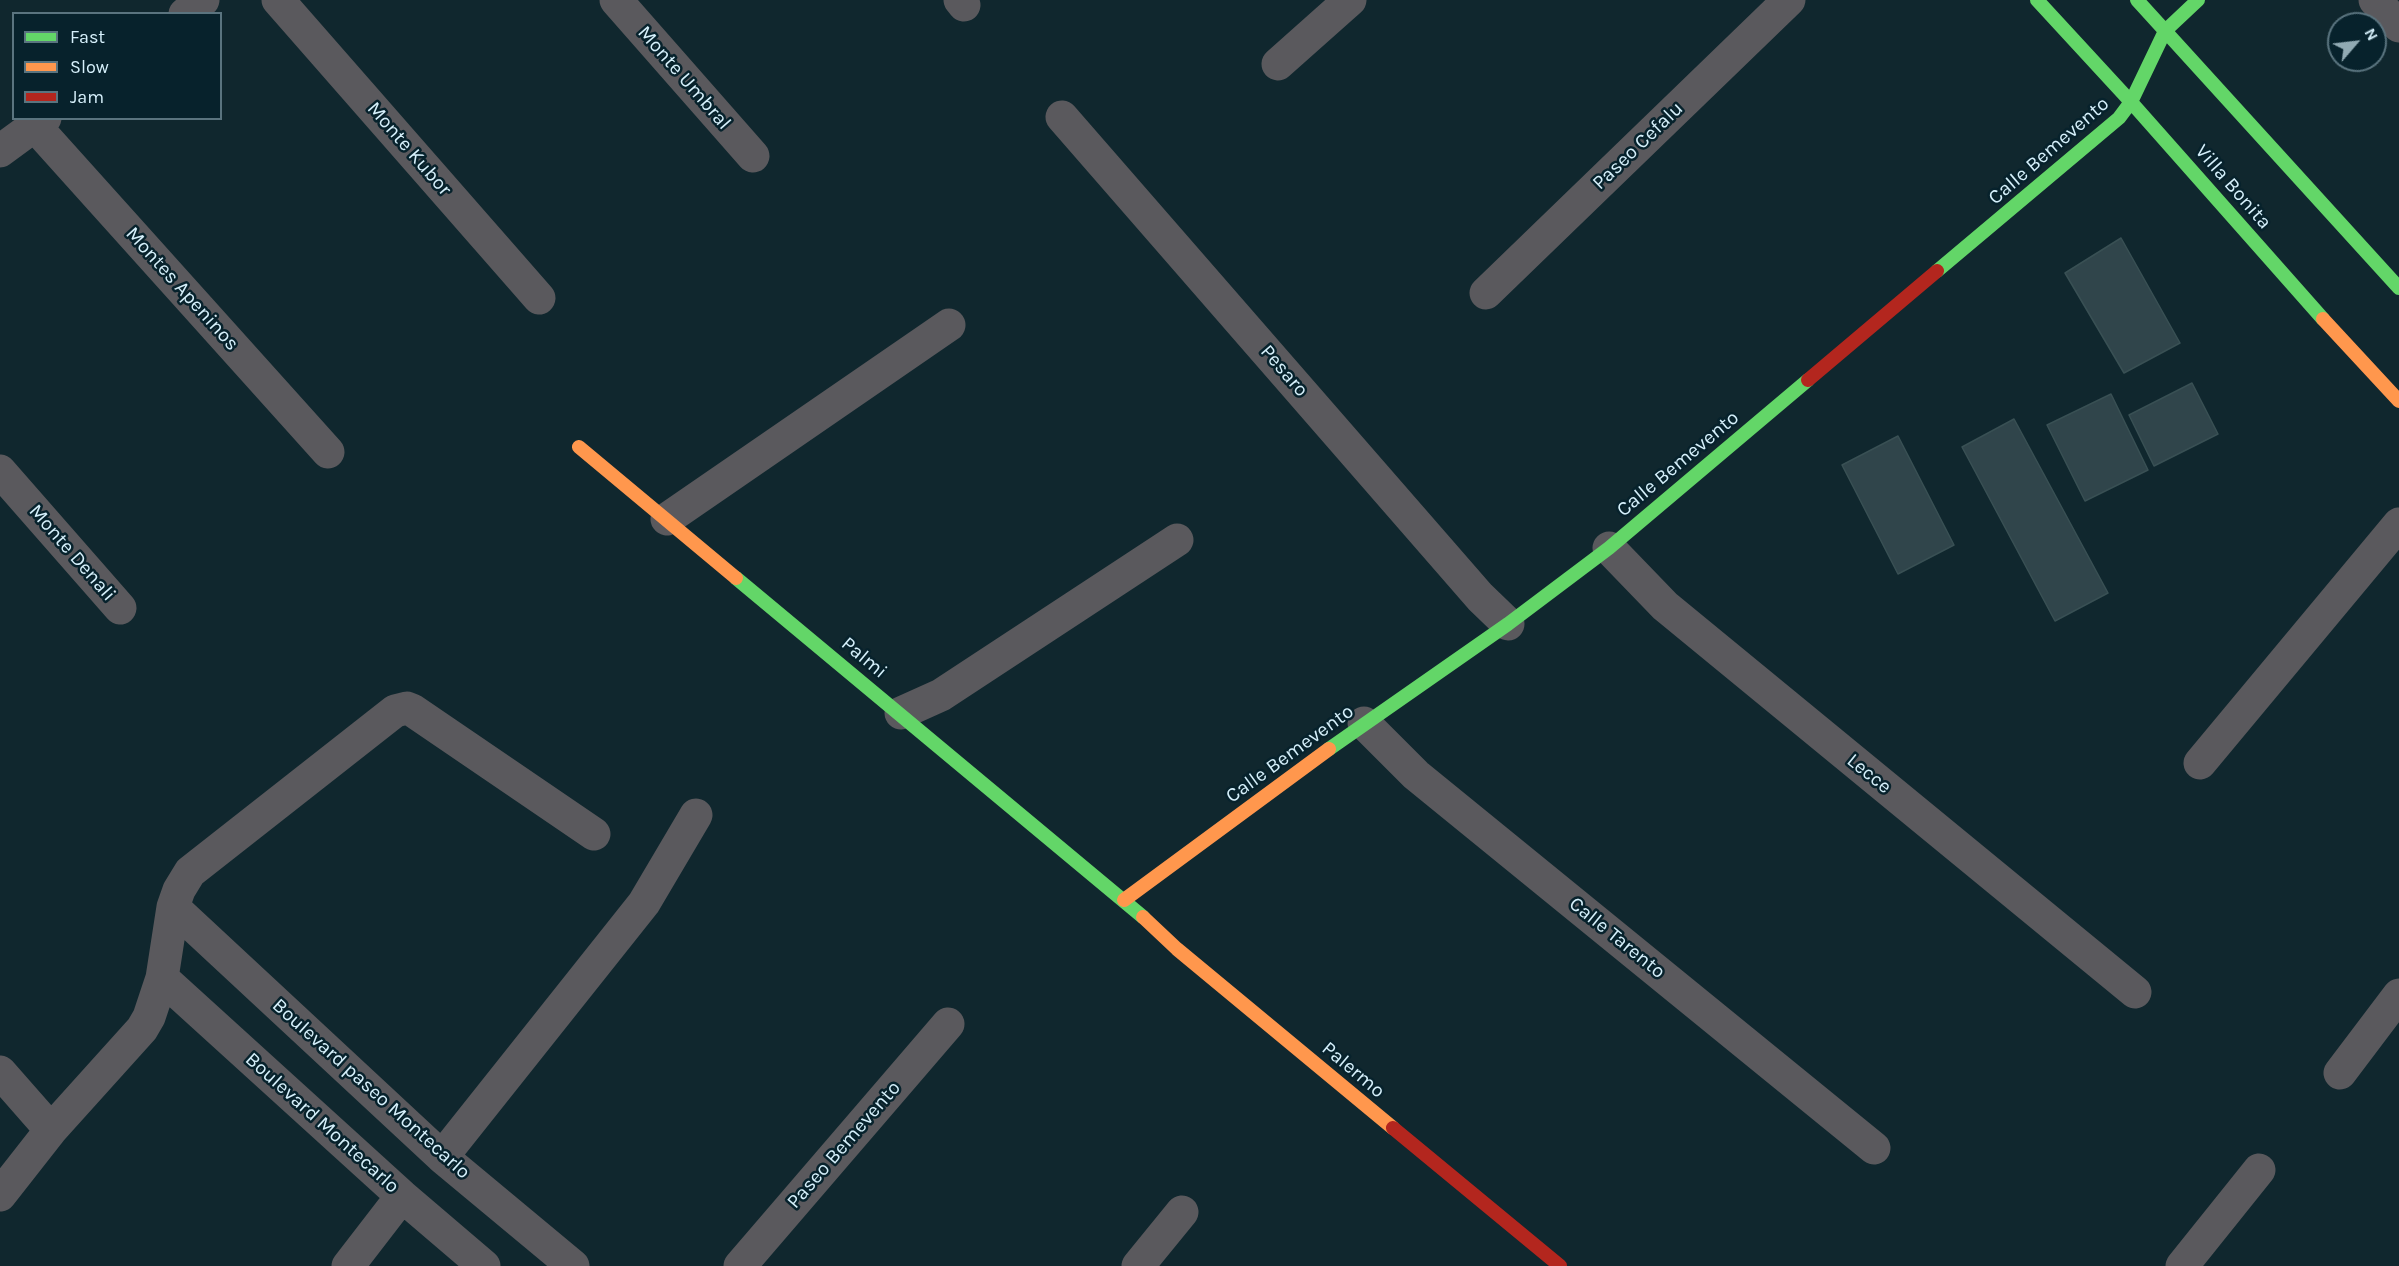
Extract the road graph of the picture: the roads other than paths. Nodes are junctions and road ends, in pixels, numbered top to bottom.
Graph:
1 (203, 0) edge
2 (278, 0) edge
3 (616, 0) edge
4 (1350, 0) edge
5 (1790, 0) edge
6 (2037, 0) edge
7 (2137, 0) edge
8 (2198, 0) edge
9 (2375, 0) edge
10 (188, 12) edge
11 (2399, 26) edge
12 (2165, 31) junction
13 (1278, 64) dead end
14 (2132, 102) junction
15 (1062, 117) dead end
16 (40, 122) edge
17 (0, 151) edge
18 (753, 156) dead end
19 (2399, 288) edge
20 (1486, 293) dead end
21 (539, 298) dead end
22 (949, 325) dead end
23 (2399, 401) edge
24 (579, 447) dead end
25 (328, 452) dead end
26 (0, 471) edge
27 (667, 519) junction
28 (2399, 524) edge
29 (1177, 540) dead end
30 (1609, 548) junction
31 (120, 608) dead end
32 (1508, 624) junction
33 (901, 713) junction
34 (1364, 723) junction
35 (2200, 763) dead end
36 (696, 815) dead end
37 (594, 834) dead end
38 (1124, 900) junction
39 (173, 907) junction
40 (162, 978) junction
41 (2135, 992) dead end
42 (2399, 995) edge
43 (948, 1024) dead end
44 (0, 1072) edge
45 (2340, 1073) dead end
46 (51, 1130) junction
47 (1874, 1148) dead end
48 (442, 1157) junction
49 (2259, 1170) dead end
50 (0, 1195) edge
51 (402, 1196) junction
52 (1182, 1212) dead end
53 (348, 1266) edge
54 (484, 1266) edge
55 (573, 1266) edge
56 (740, 1266) edge
57 (1137, 1266) edge
58 (1560, 1266) edge
59 (2182, 1266) edge

1 - 10 street
2 - 21 street, Monte Kubor
3 - 18 street, Monte Umbral
4 - 13 street
5 - 20 street, Paseo Cefalu
6 - 14 street, Villa Bonita
7 - 12 street
8 - 12 street, Calle Bemevento
9 - 11 street
12 - 14 street, Calle Bemevento
12 - 19 street
14 - 23 street, Villa Bonita
14 - 30 street, Calle Bemevento
15 - 32 street, Pesaro
16 - 17 street
16 - 25 street, Montes Apeninos
22 - 27 street
24 - 27 street, Palmi
26 - 31 street, Monte Denali
27 - 33 street, Palmi
28 - 35 street
29 - 33 street
30 - 32 street, Calle Bemevento
30 - 41 street, Lecce
32 - 34 street, Calle Bemevento
33 - 38 street, Palmi
34 - 38 street, Calle Bemevento
34 - 47 street, Calle Tarento
36 - 48 street
37 - 39 street
38 - 58 street, Palermo
39 - 40 street
39 - 48 street, Boulevard paseo Montecarlo
40 - 46 street
40 - 51 street, Boulevard Montecarlo
42 - 45 street
43 - 56 street, Paseo Bemevento
44 - 46 street
46 - 50 street
48 - 55 street, Boulevard paseo Montecarlo
49 - 59 street
51 - 53 street
51 - 54 street, Boulevard Montecarlo
52 - 57 street

